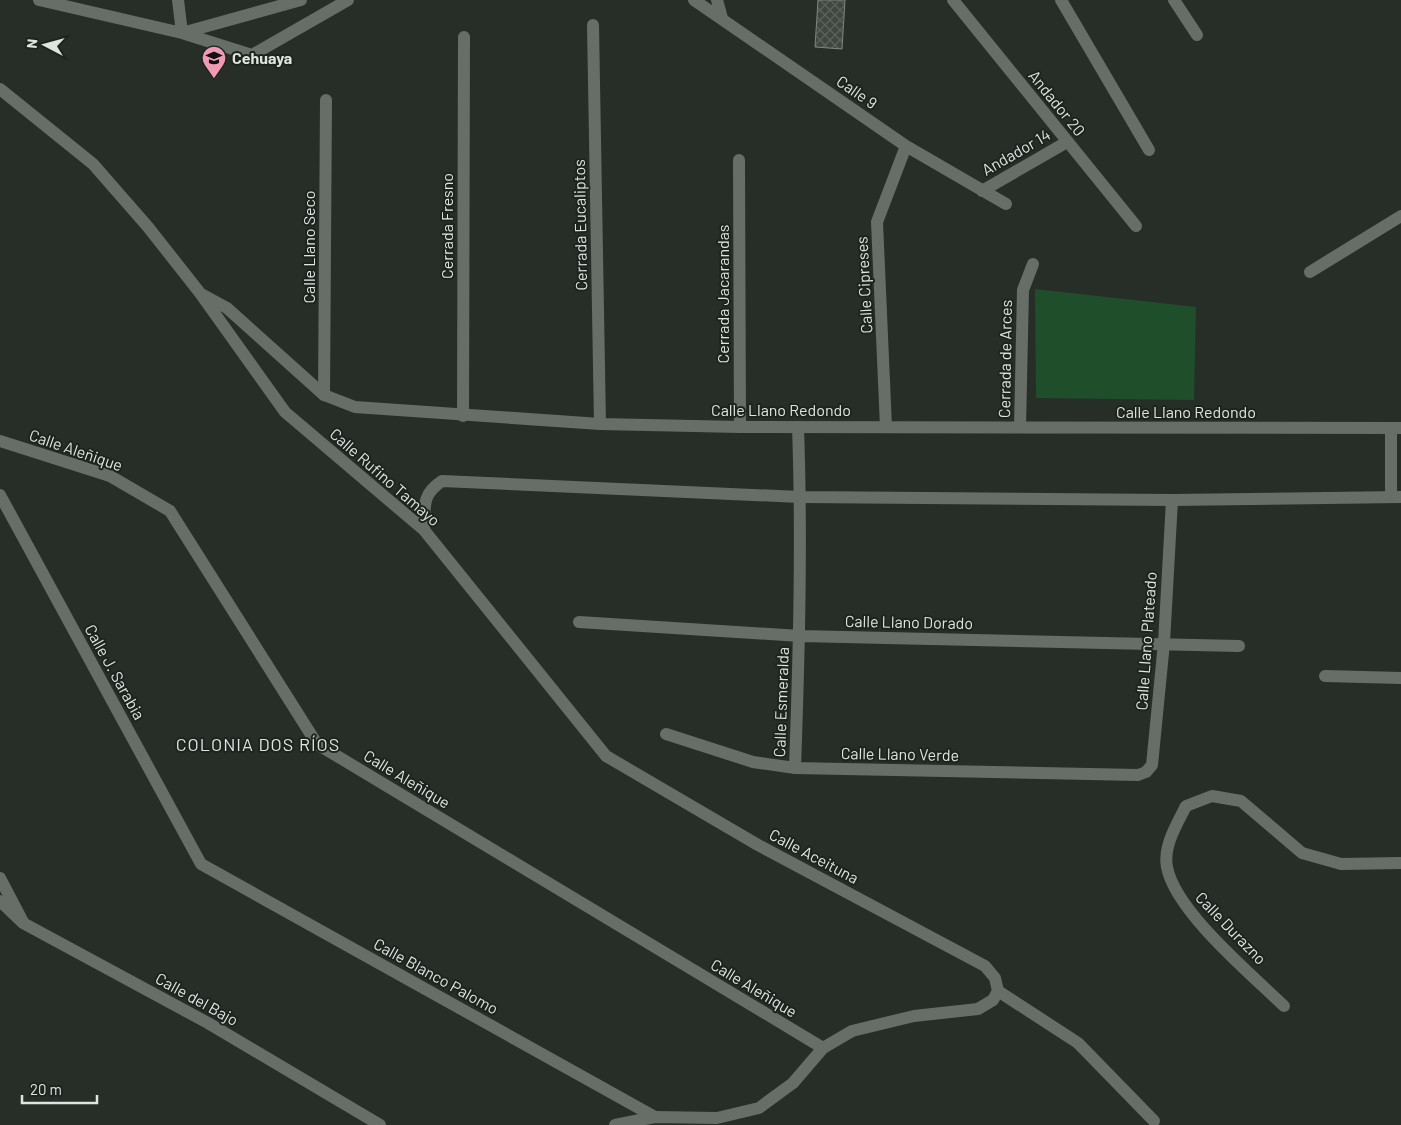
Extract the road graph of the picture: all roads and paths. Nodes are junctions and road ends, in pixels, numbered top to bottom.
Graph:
1 (39, 0) edge
2 (178, 0) edge
3 (301, 0) edge
4 (348, 0) edge
5 (694, 0) edge
6 (717, 0) edge
7 (953, 0) edge
8 (1060, 0) edge
9 (1174, 0) edge
10 (62, 2) edge
11 (722, 18) junction
12 (592, 25) dead end
13 (182, 33) junction
14 (1197, 36) dead end
15 (464, 37) dead end
16 (0, 89) edge
17 (326, 100) dead end
18 (1067, 142) junction
19 (906, 146) junction
20 (1149, 150) dead end
21 (739, 160) dead end
22 (982, 191) junction
23 (1006, 204) dead end
24 (1401, 216) edge
25 (1136, 226) dead end
26 (1033, 264) dead end
27 (1310, 272) dead end
28 (200, 293) junction
29 (324, 395) junction
30 (463, 416) junction
31 (600, 424) junction
32 (740, 427) junction
33 (798, 427) junction
34 (886, 427) junction
35 (1020, 427) junction
36 (1396, 429) edge
37 (0, 441) edge
38 (0, 495) edge
39 (800, 497) junction
40 (1396, 497) edge
41 (1172, 500) junction
42 (424, 530) junction
43 (579, 622) dead end
44 (800, 636) junction
45 (1164, 643) junction
46 (1239, 646) dead end
47 (1325, 676) dead end
48 (1401, 678) edge
49 (666, 734) dead end
50 (606, 756) joint
51 (795, 768) junction
52 (1138, 775) joint
53 (1401, 863) edge
54 (201, 864) joint
55 (0, 878) edge
56 (0, 901) edge
57 (23, 923) junction
58 (998, 991) junction
59 (1284, 1006) dead end
60 (823, 1048) junction
61 (655, 1117) junction
62 (1154, 1121) dead end
63 (380, 1125) edge
64 (615, 1125) edge

1 - 10 street
2 - 13 street
3 - 13 street
4 - 13 street
5 - 11 street, Calle 9
6 - 11 street
7 - 18 street, Andador 20
8 - 20 street
9 - 14 street
10 - 13 street
11 - 19 street, Calle 9
12 - 31 street, Cerrada Eucaliptos
15 - 30 street, Cerrada Fresno
16 - 28 street, Calle Rufino Tamayo
17 - 29 street, Calle Llano Seco
18 - 22 street, Andador 14
18 - 25 street, Andador 20
19 - 22 street, Calle 9
19 - 34 street, Calle Cipreses
21 - 32 street, Cerrada Jacarandas
22 - 23 street, Calle 9
24 - 27 street
26 - 35 street, Cerrada de Arces
28 - 29 street, Calle Llano Redondo
28 - 42 street, Calle Rufino Tamayo
29 - 30 street, Calle Llano Redondo
30 - 31 street, Calle Llano Redondo
31 - 32 street, Calle Llano Redondo
32 - 33 street, Calle Llano Redondo
33 - 34 street, Calle Llano Redondo
33 - 39 street, Calle Esmeralda
34 - 35 street, Calle Llano Redondo
35 - 36 street, Calle Llano Redondo
36 - 40 street
37 - 60 street, Calle Aleñique
38 - 54 street, Calle J. Sarabia
39 - 41 street
39 - 42 street
39 - 44 street, Calle Esmeralda
40 - 41 street
41 - 45 street, Calle Llano Plateado
42 - 50 street, Calle Rufino Tamayo
43 - 44 street, Calle Llano Dorado
44 - 45 street, Calle Llano Dorado
44 - 51 street, Calle Esmeralda
45 - 46 street, Calle Llano Dorado
45 - 52 street, Calle Llano Plateado
47 - 48 street
49 - 51 street, Calle Llano Verde
50 - 58 street, Calle Aceituna
51 - 52 street, Calle Llano Verde
53 - 59 street, Calle Durazno
54 - 61 street, Calle Blanco Palomo
55 - 57 street
56 - 57 street, Calle del Bajo
57 - 63 street, Calle del Bajo
58 - 60 street
58 - 62 street
60 - 61 street
61 - 64 street

